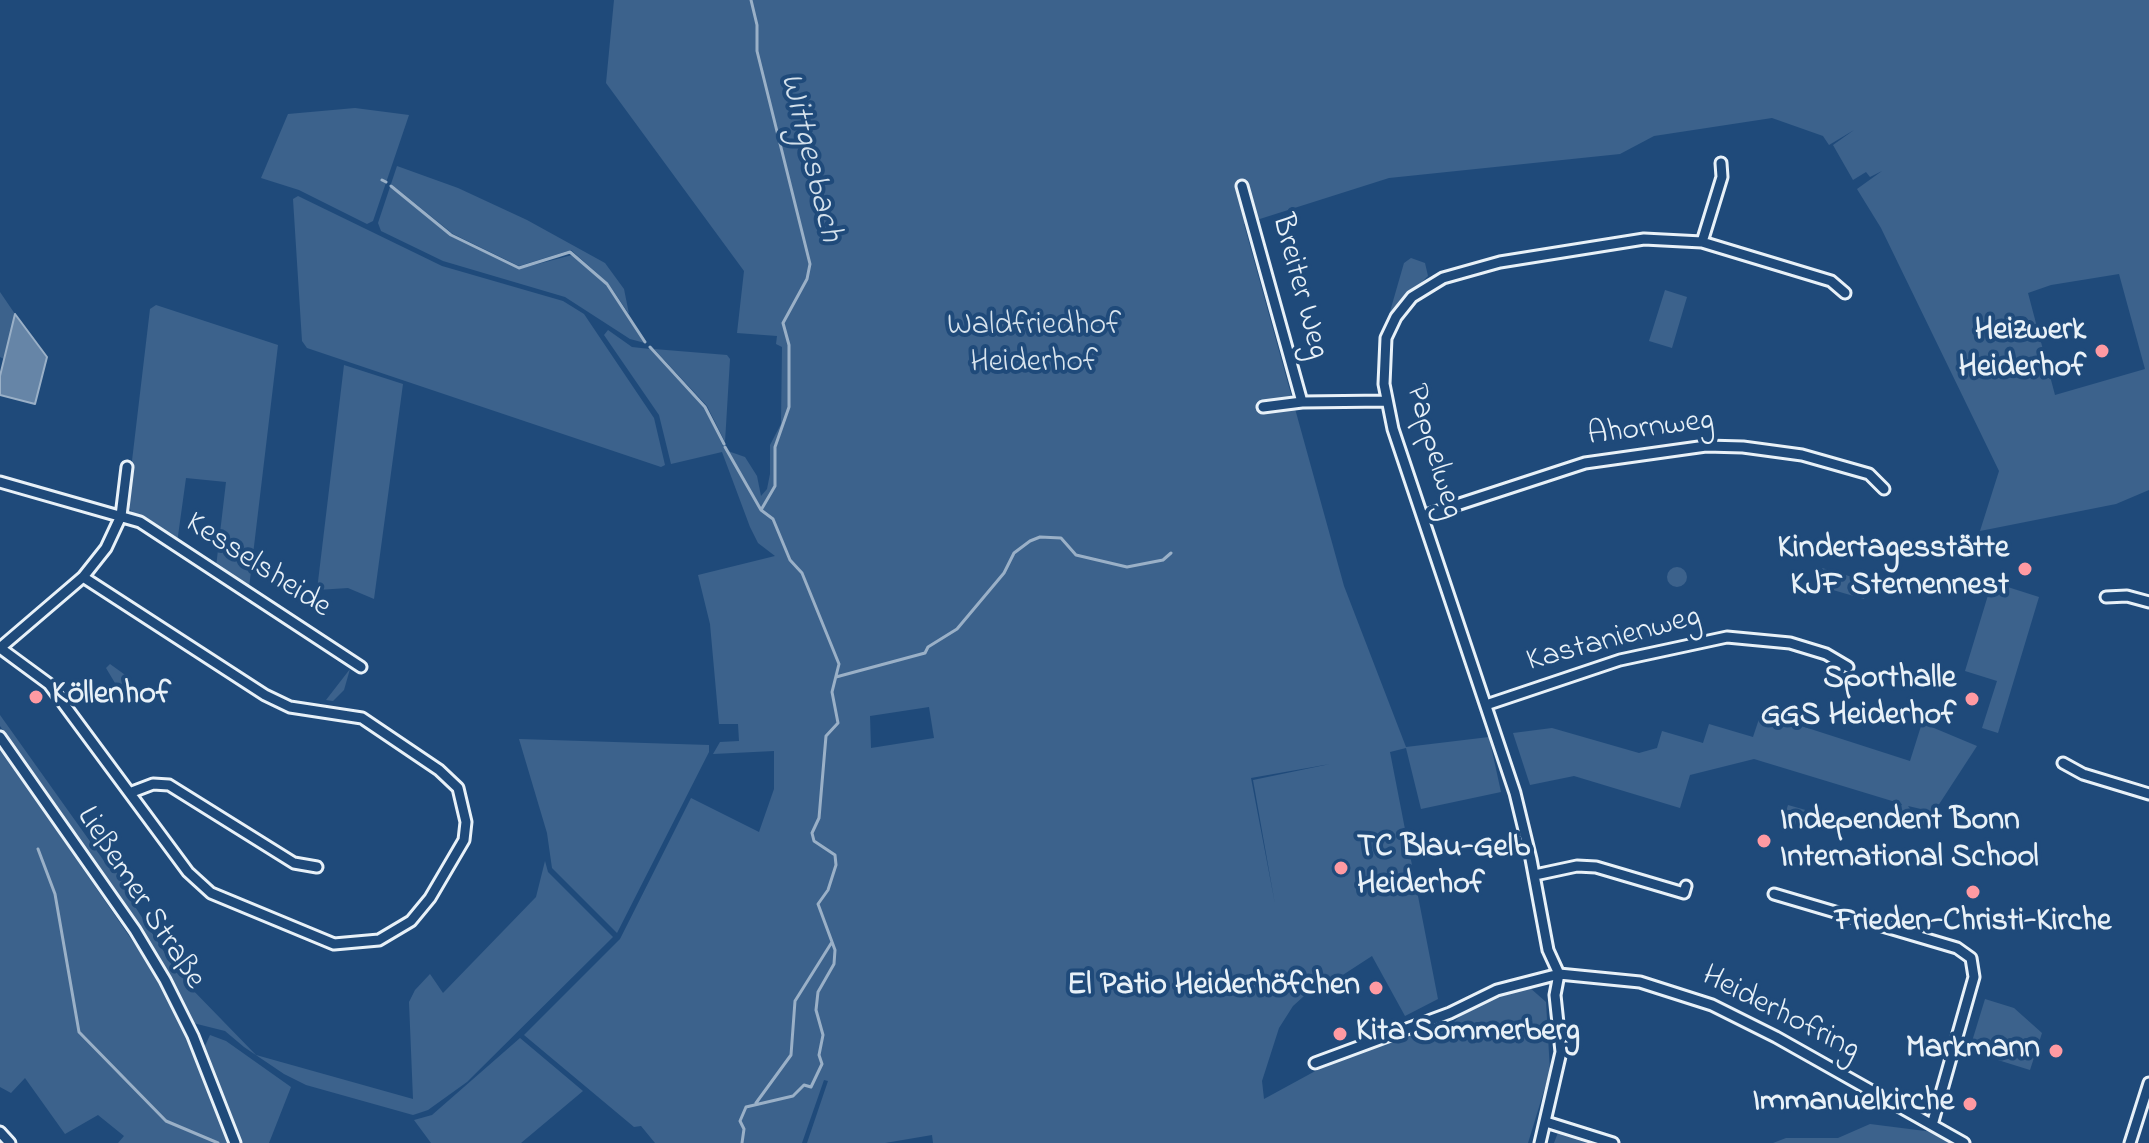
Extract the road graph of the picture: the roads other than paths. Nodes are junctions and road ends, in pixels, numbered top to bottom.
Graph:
1 (1721, 163) dead end
2 (1242, 186) dead end
3 (1702, 242) junction
4 (1845, 293) dead end
5 (1386, 401) junction
6 (1302, 402) junction
7 (1263, 407) dead end
8 (127, 467) dead end
9 (0, 482) edge
10 (1884, 489) dead end
11 (121, 516) junction
12 (1423, 516) junction
13 (83, 577) junction
14 (2106, 597) dead end
15 (2149, 602) edge
16 (0, 648) edge
17 (361, 667) dead end
18 (1848, 667) dead end
19 (1486, 705) junction
20 (0, 737) edge
21 (2063, 763) dead end
22 (132, 792) junction
23 (2149, 794) edge
24 (317, 867) dead end
25 (1535, 875) junction
26 (1686, 886) dead end
27 (1774, 894) dead end
28 (1559, 974) junction
29 (1315, 1063) dead end
30 (2149, 1083) edge
31 (1546, 1122) junction
32 (1932, 1125) junction
33 (0, 1132) edge
34 (10, 1143) edge
35 (235, 1143) edge
36 (1540, 1143) edge
37 (1613, 1143) edge
38 (1964, 1143) edge
39 (2130, 1143) edge

1 - 3 street
2 - 6 street, Breiter Weg
3 - 4 street, Pappelweg
3 - 5 street, Pappelweg
5 - 6 street, Breiter Weg
5 - 12 street, Pappelweg
6 - 7 street, Breiter Weg
8 - 11 street
9 - 11 street, Kesselsheide
10 - 12 street, Ahornweg
11 - 13 street
11 - 17 street, Kesselsheide
12 - 19 street, Pappelweg
13 - 16 street
13 - 22 street
14 - 15 street
16 - 22 street
18 - 19 street, Kastanienweg
19 - 25 street, Pappelweg
20 - 35 street, Ließemer Straße
21 - 23 street
22 - 24 street
25 - 26 street
25 - 28 street, Pappelweg
27 - 32 street
28 - 29 street
28 - 31 street
28 - 32 street, Heiderhofring
30 - 39 street
31 - 36 street
31 - 37 street
32 - 38 street, Heiderhofring
33 - 34 street

